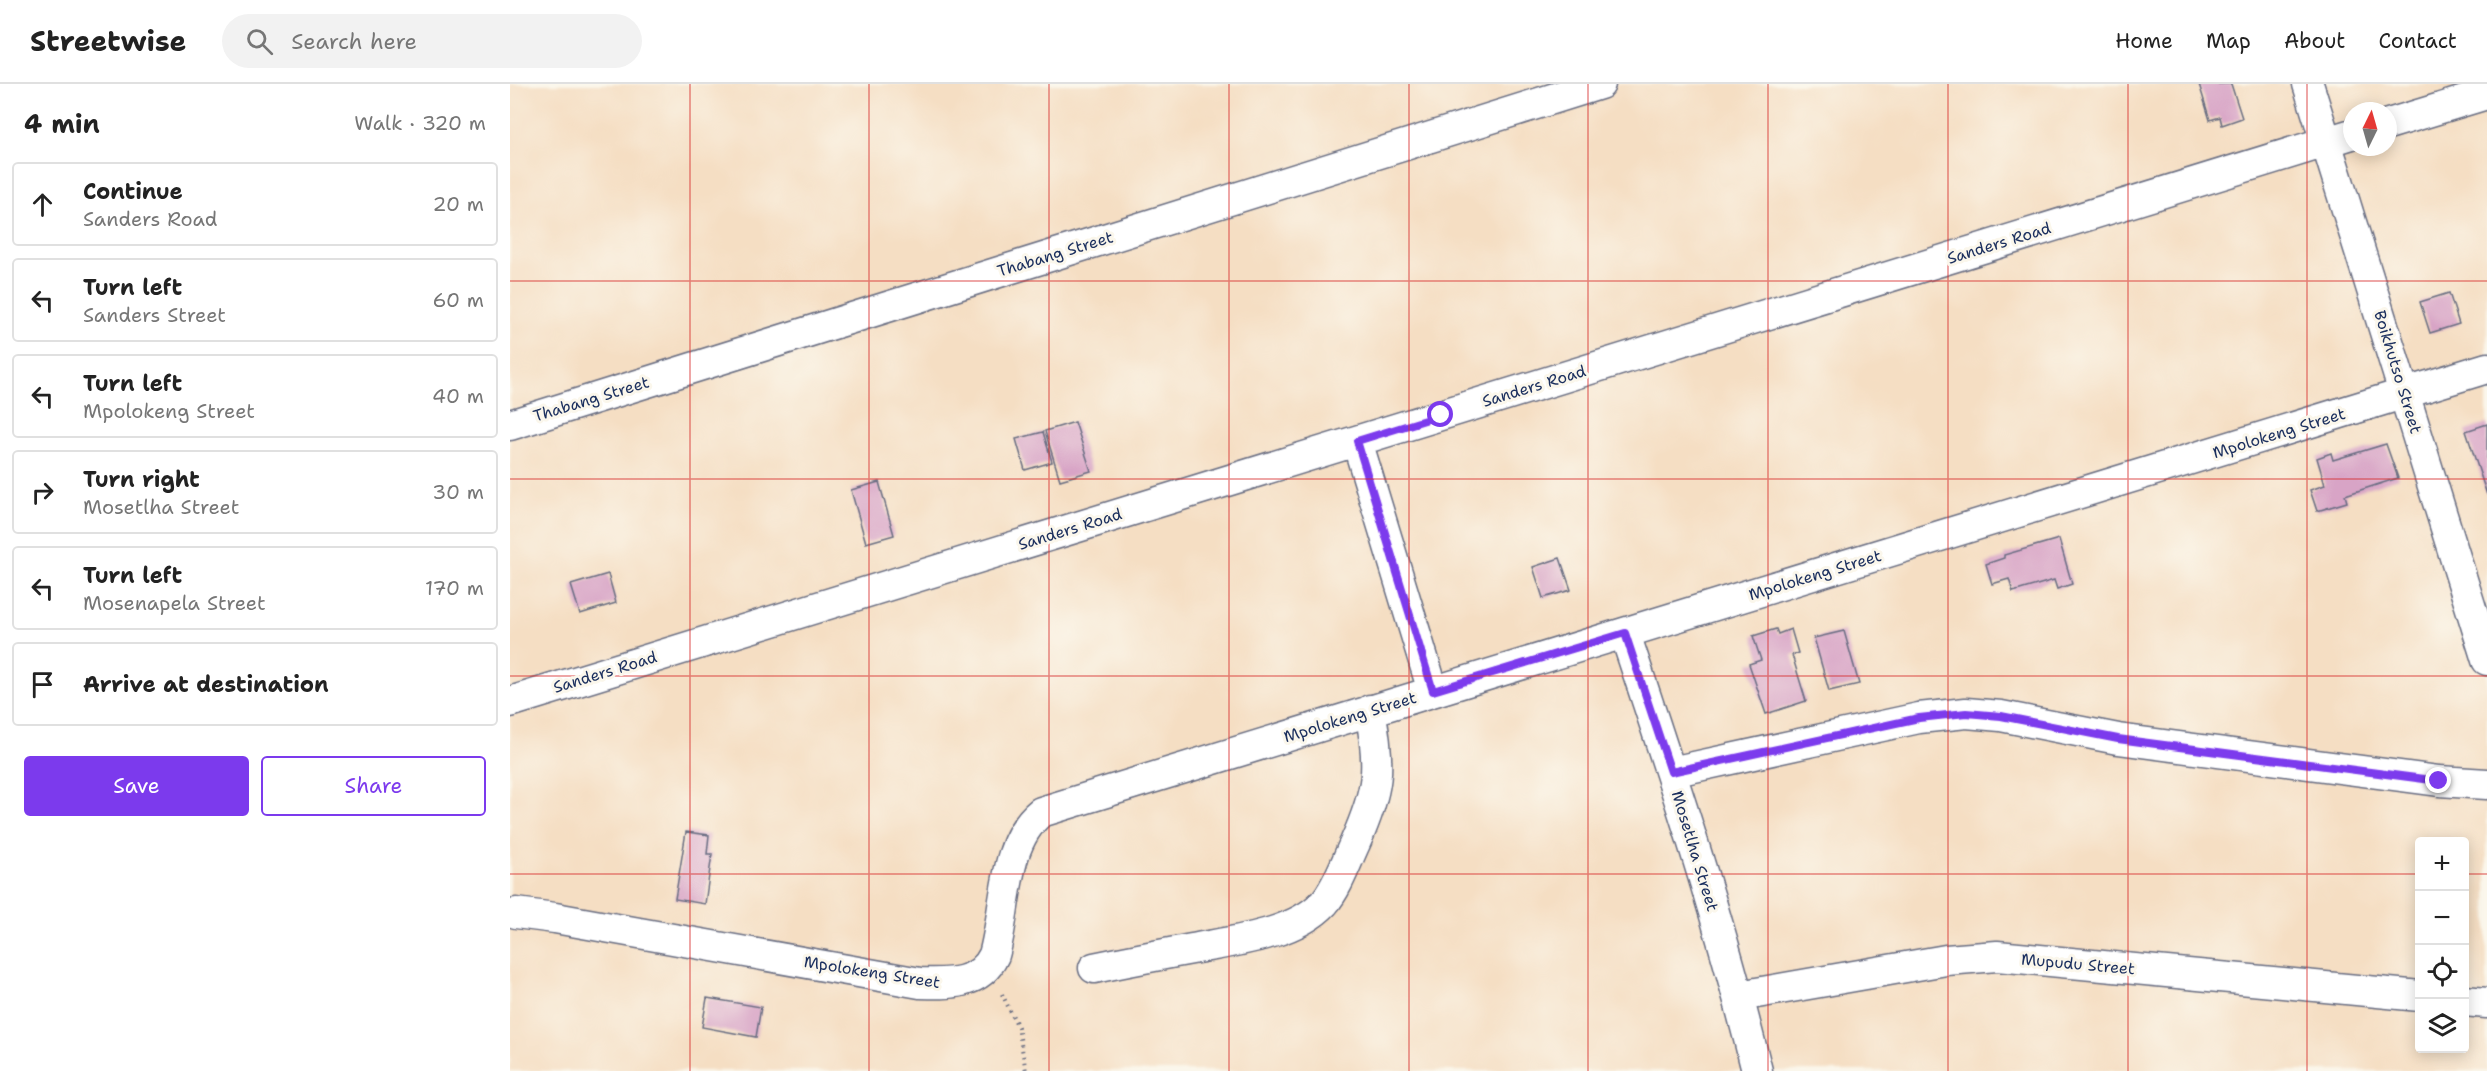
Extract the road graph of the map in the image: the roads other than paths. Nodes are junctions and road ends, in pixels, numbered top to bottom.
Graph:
1 (1600, 84) edge
2 (2308, 84) edge
3 (2487, 94) edge
4 (2397, 121) edge
5 (2339, 139) edge
6 (2487, 369) edge
7 (2405, 394) junction
8 (510, 424) edge
9 (1357, 441) junction
10 (1625, 633) junction
11 (2487, 660) edge
12 (1433, 691) junction
13 (510, 702) edge
14 (1370, 711) junction
15 (1671, 772) junction
16 (2487, 784) edge
17 (512, 912) edge
18 (1094, 968) dead end
19 (1739, 996) junction
20 (2415, 996) edge
21 (2469, 1001) edge
22 (2487, 1003) edge
23 (1757, 1071) edge

1 - 8 street, Thabang Street
2 - 5 street, Boikhutso Street
3 - 4 street
5 - 7 street, Boikhutso Street
5 - 9 street, Sanders Road
6 - 7 street, Mpolokeng Street
7 - 10 street, Mpolokeng Street
7 - 11 street, Boikhutso Street
9 - 12 street
9 - 13 street, Sanders Road
10 - 12 street, Mpolokeng Street
10 - 15 street, Mosetlha Street
12 - 14 street, Mpolokeng Street
14 - 17 street, Mpolokeng Street
14 - 18 street
15 - 16 street
15 - 19 street, Mosetlha Street
19 - 20 street, Mupudu Street
19 - 23 street, Mosetlha Street
21 - 22 street

